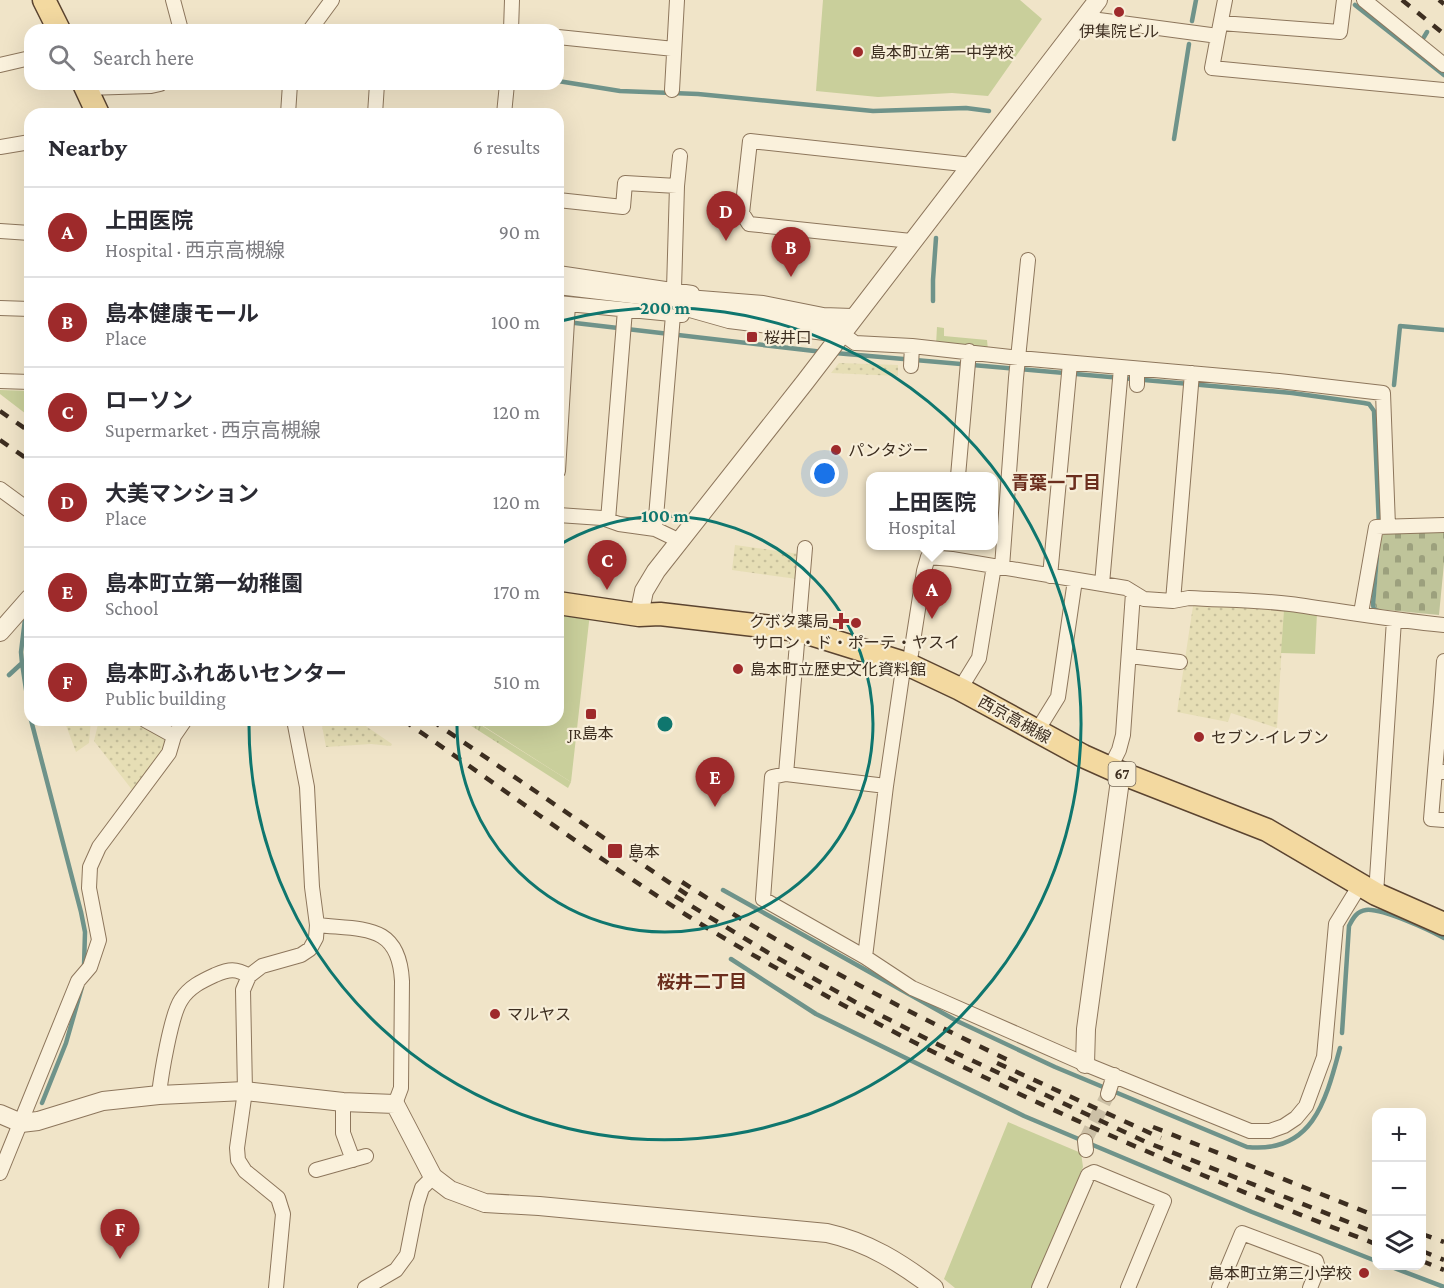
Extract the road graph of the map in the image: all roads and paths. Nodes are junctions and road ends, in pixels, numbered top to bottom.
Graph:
1 (44, 0) edge
2 (173, 0) edge
3 (332, 0) edge
4 (512, 0) edge
5 (677, 0) edge
6 (1098, 0) edge
7 (1225, 0) edge
8 (1344, 0) edge
9 (1364, 0) edge
10 (1084, 18) junction
11 (56, 24) edge
12 (179, 24) edge
13 (314, 24) edge
14 (511, 24) edge
15 (1220, 29) junction
16 (564, 38) edge
17 (674, 49) junction
18 (24, 59) edge
19 (0, 65) edge
20 (1444, 65) edge
21 (87, 90) edge
22 (290, 90) edge
23 (377, 90) edge
24 (506, 90) edge
25 (672, 90) dead end
26 (1444, 90) edge
27 (95, 108) edge
28 (288, 108) edge
29 (375, 108) edge
30 (505, 108) edge
31 (24, 143) edge
32 (0, 147) edge
33 (680, 156) dead end
34 (972, 165) junction
35 (678, 186) junction
36 (564, 201) edge
37 (0, 231) edge
38 (24, 233) edge
39 (912, 241) junction
40 (1028, 260) dead end
41 (564, 274) edge
42 (564, 286) edge
43 (674, 289) junction
44 (564, 303) edge
45 (0, 308) edge
46 (24, 309) edge
47 (625, 310) junction
48 (733, 310) junction
49 (673, 315) junction
50 (852, 318) junction
51 (841, 333) junction
52 (968, 354) junction
53 (1018, 360) junction
54 (1070, 364) junction
55 (1121, 369) junction
56 (1192, 373) junction
57 (0, 381) edge
58 (24, 382) edge
59 (958, 472) edge
60 (0, 489) edge
61 (24, 507) edge
62 (564, 515) edge
63 (608, 520) junction
64 (1444, 525) edge
65 (1383, 526) junction
66 (655, 529) junction
67 (680, 541) junction
68 (805, 548) dead end
69 (952, 552) edge
70 (998, 567) junction
71 (1050, 576) junction
72 (1075, 580) junction
73 (1102, 584) junction
74 (1133, 593) junction
75 (1173, 601) junction
76 (564, 604) edge
77 (24, 605) edge
78 (1361, 613) junction
79 (639, 615) junction
80 (1394, 620) junction
81 (1444, 625) edge
82 (798, 630) junction
83 (0, 632) edge
84 (1130, 656) junction
85 (1444, 661) edge
86 (1180, 662) dead end
87 (907, 664) junction
88 (960, 689) junction
89 (1442, 703) edge
90 (156, 726) edge
91 (181, 726) edge
92 (295, 726) edge
93 (1038, 731) junction
94 (174, 736) junction
95 (1116, 771) junction
96 (1439, 771) edge
97 (786, 774) junction
98 (886, 786) junction
99 (1444, 820) edge
100 (1368, 889) junction
101 (1444, 924) edge
102 (317, 925) junction
103 (864, 957) junction
104 (249, 976) junction
105 (1085, 1064) junction
106 (1114, 1075) junction
107 (244, 1091) junction
108 (1108, 1094) tunnel mouth
109 (159, 1095) junction
110 (343, 1102) junction
111 (395, 1104) junction
112 (0, 1114) edge
113 (21, 1124) junction
114 (316, 1170) dead end
115 (0, 1173) edge
116 (433, 1177) junction
117 (1043, 1286) edge
118 (276, 1288) edge
119 (365, 1288) edge
120 (934, 1288) edge
121 (1128, 1288) edge
122 (1219, 1288) edge
123 (1310, 1288) edge

1 - 11 main road
2 - 12 street
3 - 13 street
4 - 14 street
5 - 17 street
6 - 10 street
7 - 15 street
8 - 15 street
9 - 20 street
10 - 15 street
10 - 34 street
15 - 26 street
16 - 17 street
17 - 25 street
18 - 19 street
21 - 27 main road
22 - 28 street
23 - 29 street
24 - 30 street
31 - 32 street
33 - 35 street
34 - 39 street
34 - 39 street
35 - 36 street
35 - 43 street
37 - 38 street
39 - 50 street
40 - 53 street
41 - 43 street
42 - 48 street
43 - 48 street
44 - 47 street
45 - 46 street
47 - 49 street
47 - 63 street
48 - 49 street
48 - 50 street
48 - 51 street
49 - 66 street
50 - 51 street
51 - 52 street
51 - 67 street
52 - 53 street
52 - 59 street
53 - 54 street
53 - 70 street
54 - 55 street
54 - 71 street
55 - 56 street
55 - 73 street
56 - 65 street
56 - 75 street
57 - 58 street
60 - 61 street
62 - 63 street
63 - 66 street
64 - 65 street
65 - 78 street
66 - 67 street
67 - 79 street
68 - 82 street
69 - 70 street
69 - 87 street
70 - 71 street
70 - 88 street
71 - 72 street
72 - 73 street
72 - 93 street
73 - 74 street
74 - 75 street
74 - 84 street
75 - 78 street
76 - 79 main road, 西京高槻線 / 67
77 - 83 street
78 - 80 street
79 - 82 main road, 西京高槻線 / 67
80 - 81 street
80 - 100 street
82 - 87 main road, 西京高槻線 / 67
82 - 97 street
84 - 86 street
84 - 95 street
85 - 89 street
87 - 88 main road, 西京高槻線 / 67
87 - 98 street
88 - 93 main road, 西京高槻線 / 67
89 - 96 street
90 - 94 street
91 - 94 street
92 - 102 street
93 - 95 main road, 西京高槻線 / 67
94 - 113 street
95 - 100 main road, 西京高槻線 / 67
95 - 105 street
96 - 99 street
97 - 98 street
97 - 103 street
98 - 103 street
100 - 101 main road, 西京高槻線 / 67
100 - 106 street
102 - 104 street
102 - 111 street
103 - 105 street
104 - 107 street
104 - 109 street
105 - 106 street
106 - 108 street
107 - 109 street
107 - 110 street
107 - 118 street
109 - 113 street
110 - 111 street
110 - 114 street
111 - 116 street
112 - 113 street
113 - 115 street
116 - 119 street
116 - 120 street
117 - 121 street
122 - 123 street

